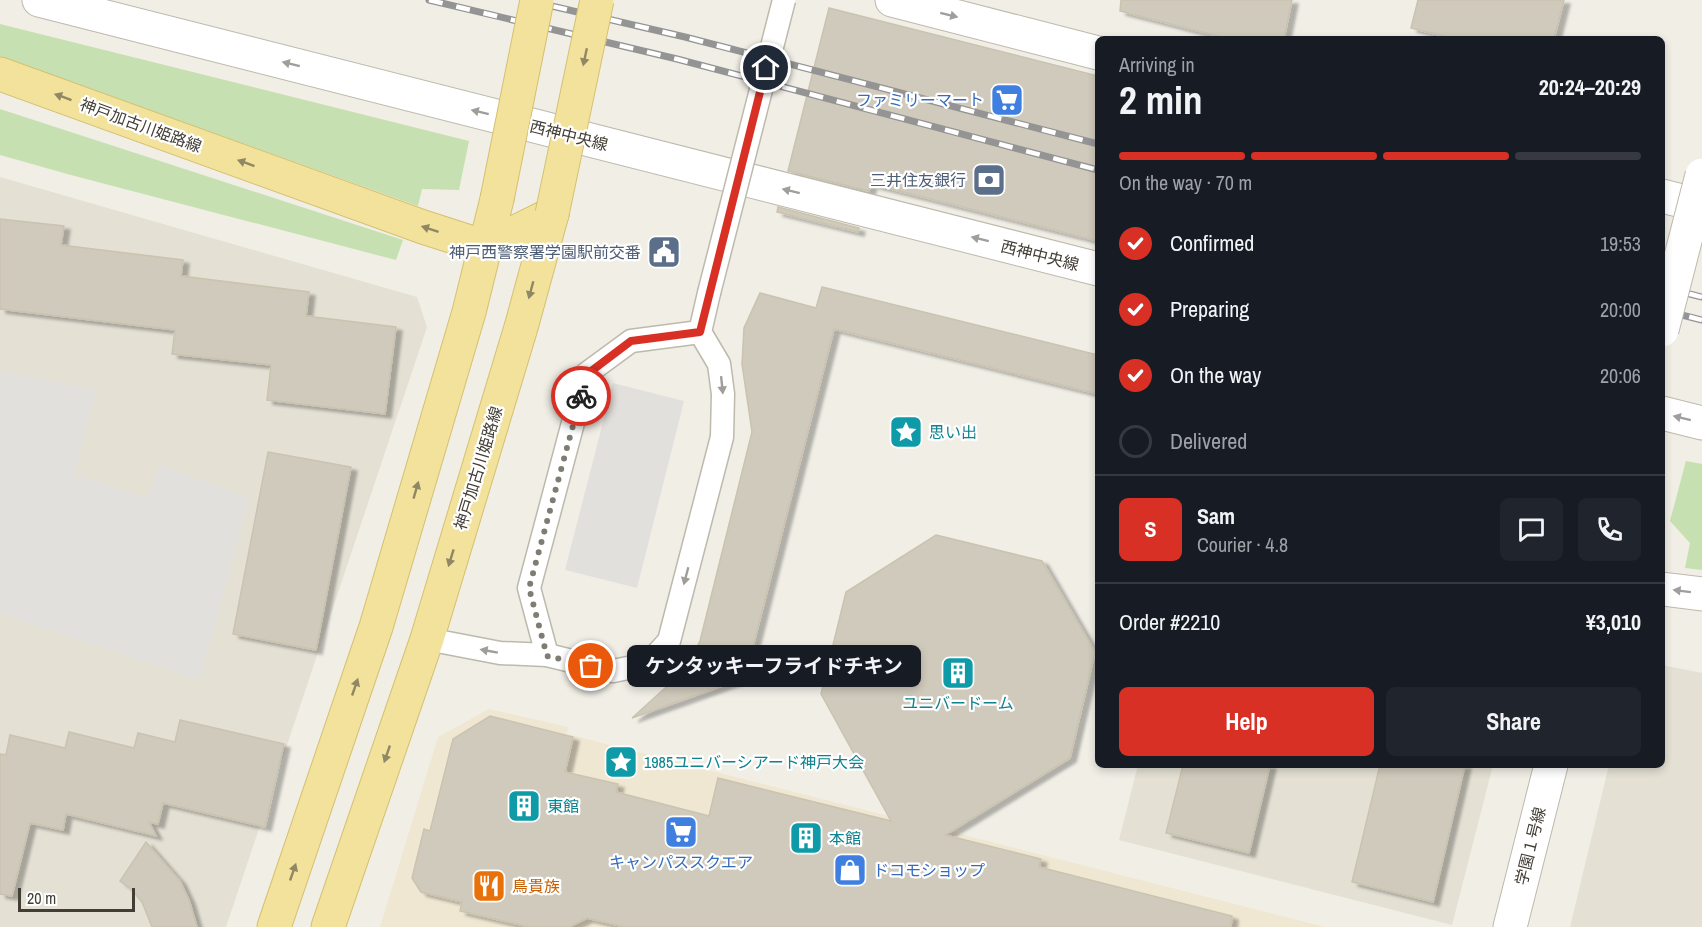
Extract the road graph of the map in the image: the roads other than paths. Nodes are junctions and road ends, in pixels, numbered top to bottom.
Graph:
1 (39, 0) edge
2 (537, 0) edge
3 (597, 0) edge
4 (784, 0) edge
5 (892, 0) edge
6 (1095, 52) edge
7 (0, 74) edge
8 (1702, 175) edge
9 (1665, 197) edge
10 (1702, 206) edge
11 (552, 214) junction
12 (485, 247) junction
13 (1095, 268) edge
14 (1665, 318) edge
15 (700, 332) junction
16 (1665, 414) edge
17 (1702, 423) edge
18 (1665, 589) edge
19 (1702, 594) edge
20 (427, 639) junction
21 (547, 656) junction
22 (1550, 768) edge
23 (274, 927) edge
24 (328, 927) edge
25 (1510, 927) edge

13 -> 1 street, 西神中央線
2 - 12 main road, bridge
3 -> 11 main road, 神戸加古川姫路線, bridge
4 - 15 lane, bridge
5 -> 6 street
12 -> 7 main road, 神戸加古川姫路線
8 - 14 street, bridge
9 - 10 street
11 - 12 main road
11 -> 20 main road, 神戸加古川姫路線
23 -> 12 main road
15 - 21 lane
15 -> 21 lane
17 -> 16 street
19 -> 18 street
21 -> 20 lane
20 -> 24 main road, 神戸加古川姫路線
22 - 25 street, 学園１号線

